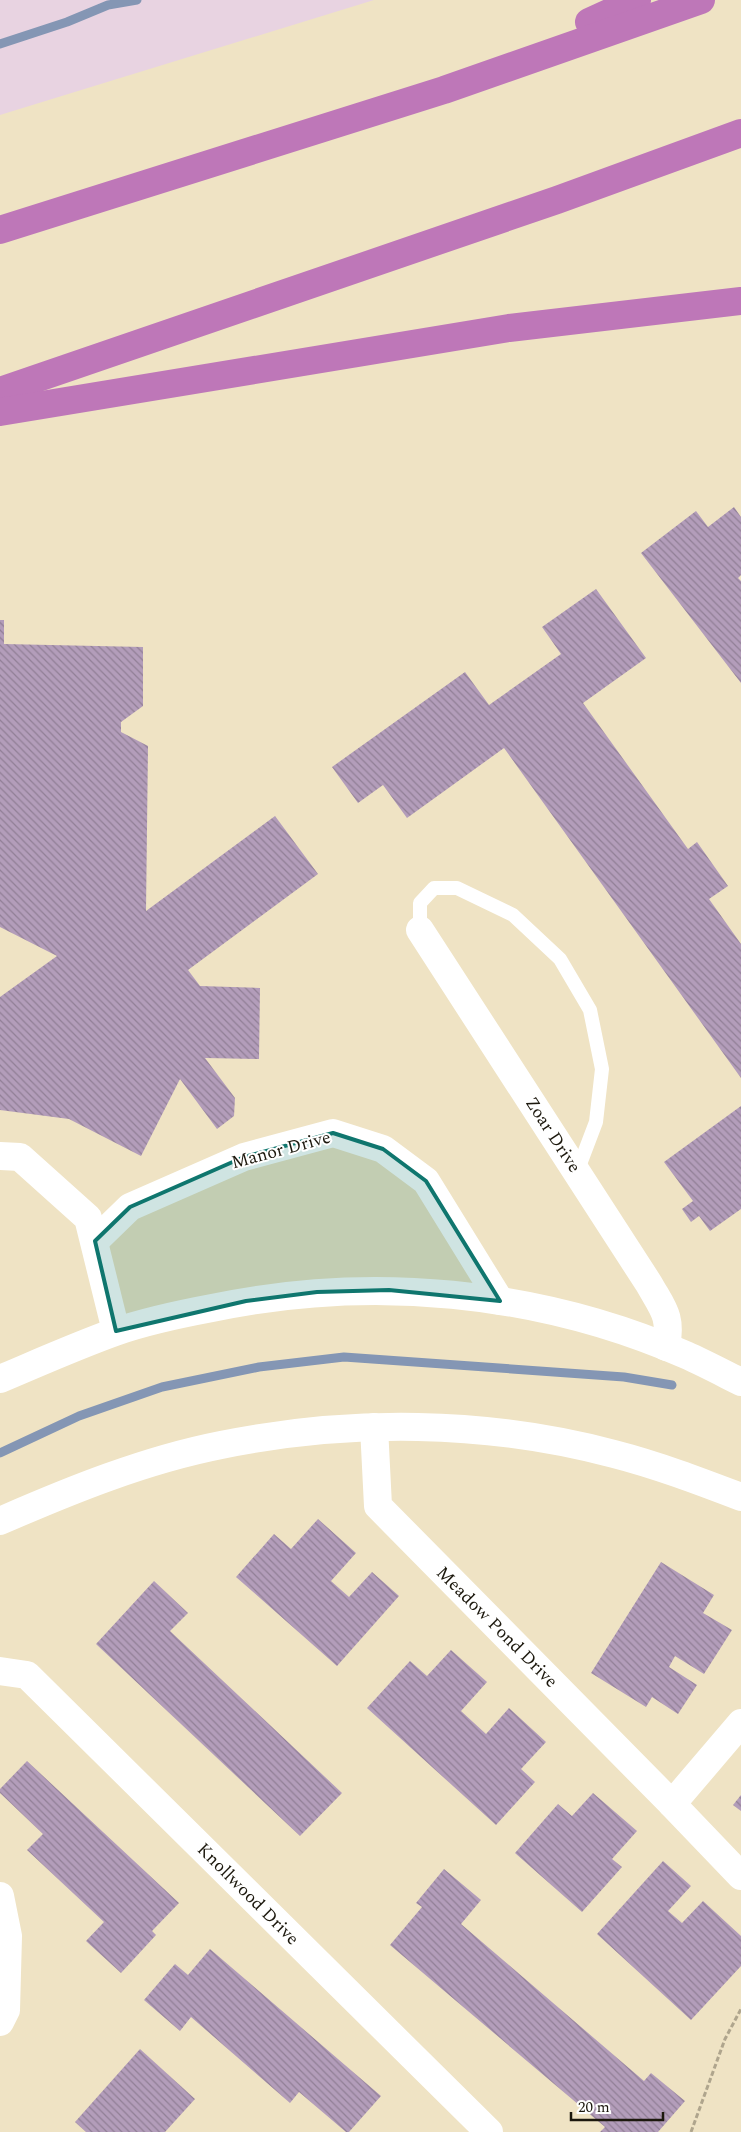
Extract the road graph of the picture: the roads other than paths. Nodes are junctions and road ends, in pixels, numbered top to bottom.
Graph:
1 (637, 0) edge
2 (700, 0) edge
3 (444, 90) junction
4 (741, 133) edge
5 (0, 230) edge
6 (741, 301) edge
7 (0, 391) edge
8 (0, 412) edge
9 (420, 930) joint
10 (0, 1156) edge
11 (577, 1172) junction
12 (95, 1240) junction
13 (500, 1301) junction
14 (116, 1332) junction
15 (666, 1347) junction
16 (0, 1378) edge
17 (741, 1382) edge
18 (374, 1427) junction
19 (741, 1497) edge
20 (0, 1521) edge
21 (0, 1671) edge
22 (741, 1722) edge
23 (672, 1804) junction
24 (741, 1876) edge
25 (0, 1896) edge
26 (0, 2022) edge
27 (489, 2132) edge

1 - 3 highway
2 - 3 highway
3 - 5 highway
4 - 7 highway
6 - 8 highway
9 - 11 street, Zoar Drive
9 - 11 lane
10 - 12 street
11 - 15 street, Zoar Drive
12 - 13 street, Manor Drive
12 - 14 street
13 - 14 street
13 - 15 street
14 - 16 street
15 - 17 street
18 - 19 street
18 - 20 street
18 - 23 street, Meadow Pond Drive
21 - 27 street, Knollwood Drive
22 - 23 street
23 - 24 street, Meadow Pond Drive
25 - 26 street

